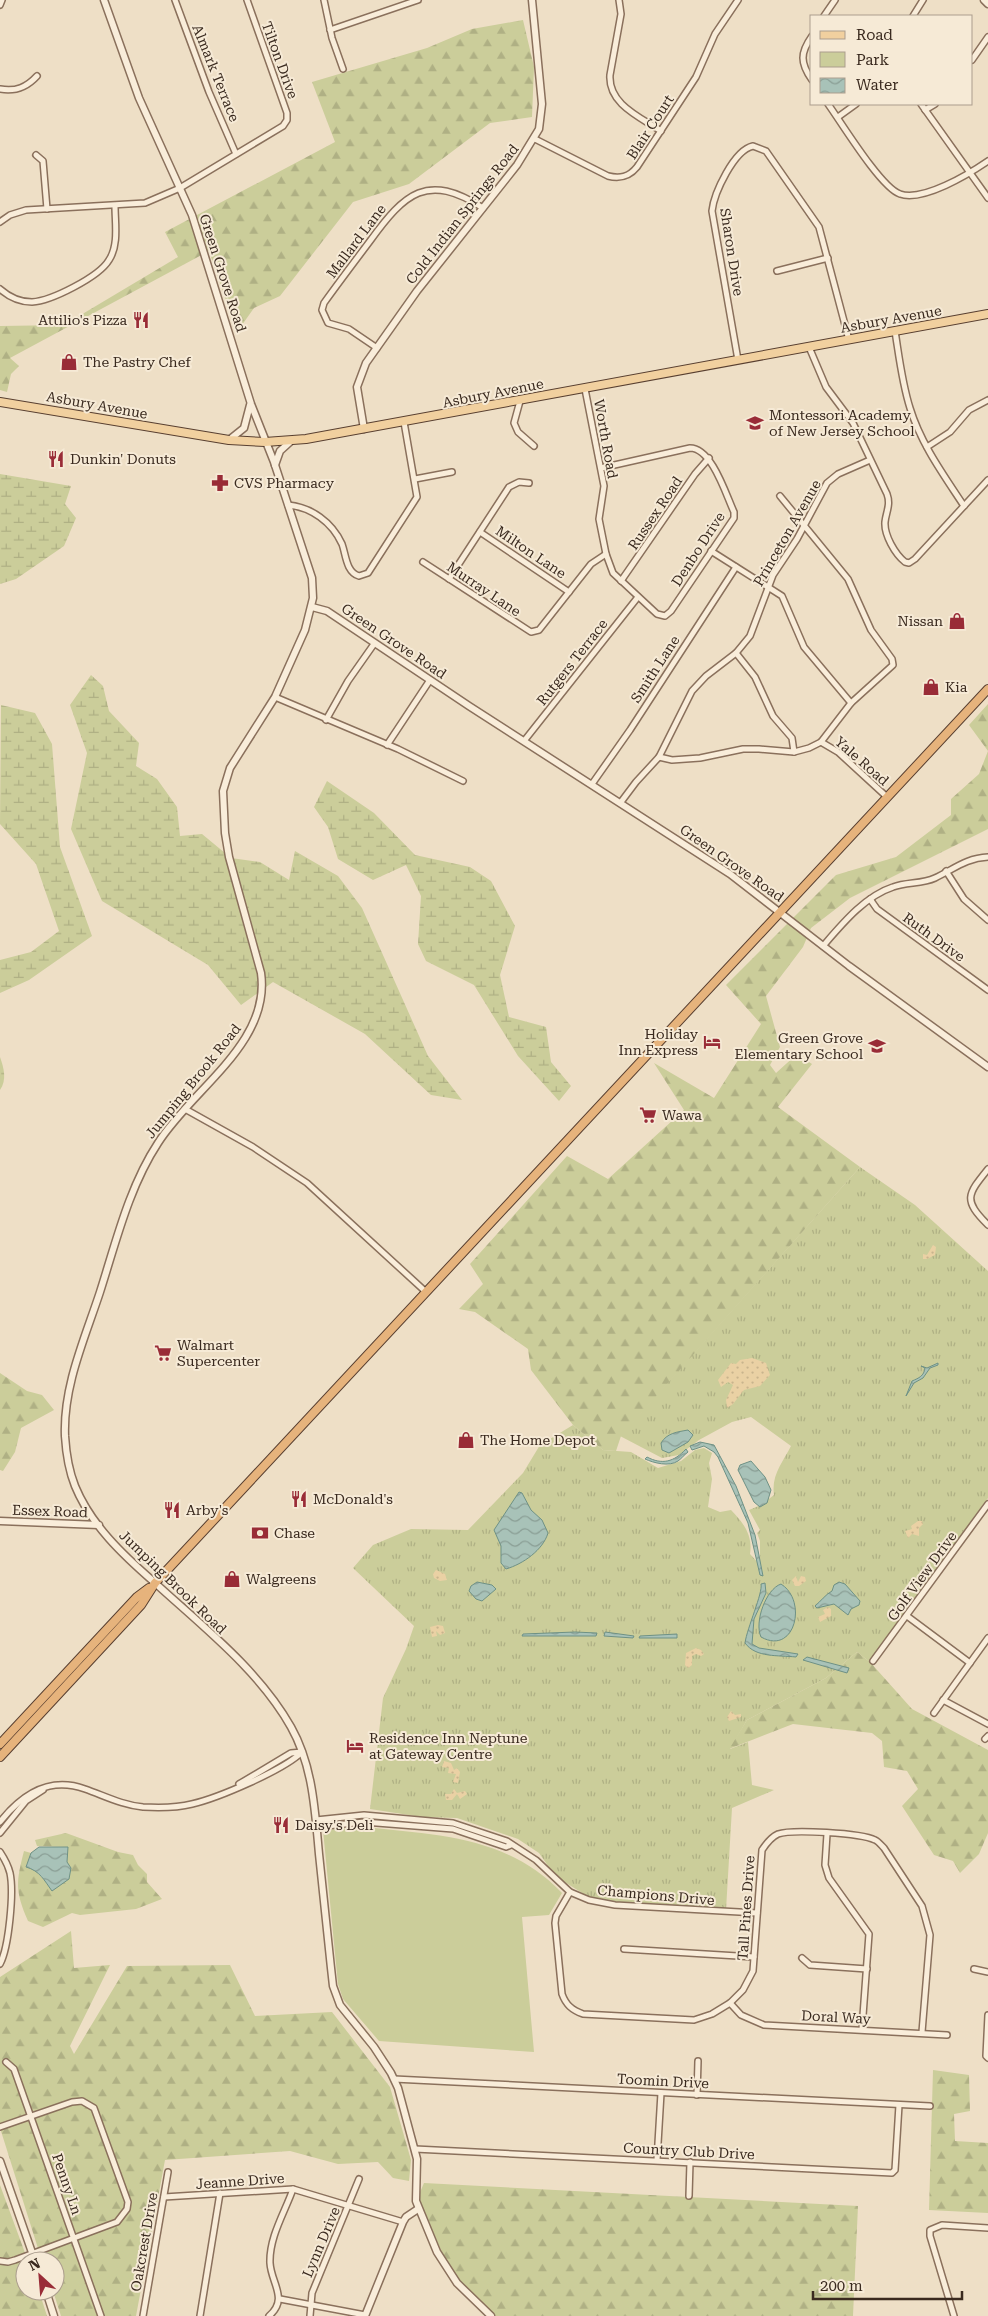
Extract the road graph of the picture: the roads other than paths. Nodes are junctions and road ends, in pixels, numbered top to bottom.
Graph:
1 (2, 0) edge
2 (104, 0) edge
3 (175, 0) edge
4 (247, 0) edge
5 (324, 0) edge
6 (418, 0) edge
7 (532, 0) edge
8 (619, 0) edge
9 (738, 0) edge
10 (835, 0) edge
11 (923, 0) edge
12 (984, 0) edge
13 (404, 2) edge
14 (988, 4) edge
15 (0, 5) edge
16 (825, 15) edge
17 (913, 15) edge
18 (330, 30) junction
19 (988, 37) edge
20 (810, 39) edge
21 (973, 59) edge
22 (343, 69) dead end
23 (37, 76) dead end
24 (810, 77) edge
25 (0, 89) edge
26 (829, 105) edge
27 (855, 105) edge
28 (922, 105) edge
29 (934, 105) edge
30 (926, 110) junction
31 (838, 117) junction
32 (660, 130) junction
33 (534, 139) junction
34 (236, 154) junction
35 (36, 155) dead end
36 (988, 161) edge
37 (970, 172) junction
38 (180, 188) junction
39 (988, 198) edge
40 (115, 206) junction
41 (483, 208) junction
42 (47, 209) junction
43 (0, 222) edge
44 (828, 258) junction
45 (777, 271) dead end
46 (0, 289) edge
47 (988, 314) edge
48 (895, 331) junction
49 (849, 340) junction
50 (809, 347) junction
51 (377, 348) junction
52 (738, 360) junction
53 (586, 388) junction
54 (988, 400) edge
55 (520, 401) junction
56 (0, 402) edge
57 (251, 404) junction
58 (404, 422) junction
59 (364, 429) junction
60 (229, 440) junction
61 (291, 441) junction
62 (265, 442) junction
63 (534, 446) dead end
64 (927, 447) junction
65 (709, 458) junction
66 (870, 460) junction
67 (275, 465) junction
68 (601, 468) junction
69 (452, 472) dead end
70 (415, 479) junction
71 (988, 480) edge
72 (528, 483) dead end
73 (780, 496) dead end
74 (288, 505) junction
75 (964, 506) junction
76 (803, 527) junction
77 (480, 532) junction
78 (712, 551) junction
79 (606, 554) junction
80 (423, 562) dead end
81 (736, 567) junction
82 (449, 578) junction
83 (621, 581) junction
84 (768, 588) junction
85 (570, 592) junction
86 (638, 597) junction
87 (312, 607) junction
88 (665, 616) joint
89 (374, 644) junction
90 (736, 653) junction
91 (430, 680) junction
92 (988, 689) edge
93 (275, 698) junction
94 (850, 703) junction
95 (326, 720) junction
96 (524, 741) junction
97 (821, 742) junction
98 (387, 745) junction
99 (794, 752) junction
100 (660, 757) junction
101 (463, 781) dead end
102 (592, 784) junction
103 (887, 797) junction
104 (621, 802) junction
105 (988, 857) edge
106 (946, 871) junction
107 (870, 899) junction
108 (781, 912) junction
109 (988, 920) edge
110 (822, 946) junction
111 (988, 990) edge
112 (988, 1067) edge
113 (185, 1109) junction
114 (988, 1169) edge
115 (988, 1225) edge
116 (426, 1292) junction
117 (988, 1504) edge
118 (0, 1521) edge
119 (99, 1525) junction
120 (155, 1584) junction
121 (907, 1616) junction
122 (988, 1638) edge
123 (873, 1661) dead end
124 (970, 1663) junction
125 (944, 1700) junction
126 (934, 1713) dead end
127 (988, 1724) edge
128 (0, 1744) edge
129 (302, 1752) junction
130 (0, 1757) edge
131 (48, 1788) junction
132 (359, 1816) junction
133 (0, 1822) edge
134 (360, 1822) junction
135 (316, 1823) junction
136 (0, 1833) edge
137 (827, 1834) junction
138 (511, 1845) junction
139 (0, 1852) edge
140 (570, 1892) junction
141 (757, 1913) junction
142 (624, 1950) dead end
143 (754, 1957) junction
144 (802, 1958) dead end
145 (0, 1964) edge
146 (867, 1969) junction
147 (974, 1969) dead end
148 (988, 1972) edge
149 (730, 2003) junction
150 (988, 2015) edge
151 (862, 2029) junction
152 (922, 2032) junction
153 (947, 2035) dead end
154 (988, 2058) edge
155 (698, 2061) dead end
156 (6, 2062) dead end
157 (394, 2079) junction
158 (661, 2093) junction
159 (697, 2094) junction
160 (899, 2105) junction
161 (930, 2106) dead end
162 (31, 2116) junction
163 (0, 2127) edge
164 (415, 2149) junction
165 (657, 2160) junction
166 (0, 2161) edge
167 (690, 2162) junction
168 (168, 2172) dead end
169 (2, 2174) edge
170 (360, 2179) dead end
171 (293, 2189) junction
172 (220, 2193) junction
173 (689, 2196) dead end
174 (164, 2197) junction
175 (349, 2205) junction
176 (418, 2209) junction
177 (403, 2222) junction
178 (988, 2228) edge
179 (74, 2238) junction
180 (31, 2251) edge
181 (38, 2251) edge
182 (15, 2259) edge
183 (0, 2261) edge
184 (280, 2299) junction
185 (49, 2301) edge
186 (310, 2304) junction
187 (365, 2315) edge
188 (54, 2316) edge
189 (101, 2316) edge
190 (142, 2316) edge
191 (200, 2316) edge
192 (269, 2316) edge
193 (310, 2316) edge
194 (491, 2316) edge
195 (954, 2316) edge

1 - 15 street
2 - 38 street, Green Grove Road
3 - 34 street, Almark Terrace
4 - 34 street, Tilton Drive
5 - 18 street
6 - 13 street
7 - 33 street, Cold Indian Springs Road
8 - 32 street
9 - 32 street, Blair Court
10 - 16 street
11 - 17 street
12 - 14 street
13 - 18 street
18 - 22 street
19 - 21 street
20 - 24 street
23 - 25 street
26 - 31 street
27 - 31 street
28 - 30 street
29 - 30 street
30 - 37 street
31 - 37 street
32 - 33 street, Blair Court
33 - 41 street, Cold Indian Springs Road
34 - 38 street, Tilton Drive
35 - 42 street
36 - 37 street
37 - 39 street
38 - 40 street, Tilton Drive
38 - 57 street, Green Grove Road
40 - 42 street, Tilton Drive
40 - 46 street
41 - 51 street, Cold Indian Springs Road
41 - 51 street, Mallard Lane
42 - 43 street, Tilton Drive
44 - 45 street
44 - 49 street, Sharon Drive
44 - 52 street, Sharon Drive
47 - 48 main road, Asbury Avenue
48 - 49 main road, Asbury Avenue
48 - 64 street
49 - 50 main road, Asbury Avenue
50 - 52 main road, Asbury Avenue
50 - 66 street
51 - 59 street, Cold Indian Springs Road
52 - 53 main road, Asbury Avenue
53 - 55 main road, Asbury Avenue
53 - 68 street, Worth Road
54 - 64 street
55 - 58 main road, Asbury Avenue
55 - 63 street
56 - 60 main road, Asbury Avenue
57 - 60 street
57 - 62 street, Green Grove Road
58 - 59 main road, Asbury Avenue
58 - 70 street
59 - 61 main road, Asbury Avenue
60 - 62 main road, Asbury Avenue
61 - 62 main road, Asbury Avenue
61 - 67 street
62 - 67 street, Green Grove Road
64 - 75 street
65 - 68 street
65 - 78 street, Denbo Drive
65 - 83 street, Russex Road
66 - 75 street
66 - 76 street, Princeton Avenue
67 - 74 street, Green Grove Road
68 - 79 street, Worth Road
69 - 70 street
70 - 74 street
71 - 75 street
72 - 77 street
73 - 76 street
74 - 87 street, Green Grove Road
76 - 84 street, Princeton Avenue
76 - 94 street
77 - 82 street
77 - 85 street, Milton Lane
78 - 81 street
78 - 88 street, Denbo Drive
79 - 83 street, Worth Road
79 - 85 street
80 - 82 street, Murray Lane
81 - 84 street
81 - 102 street, Smith Lane
82 - 85 street, Murray Lane
83 - 86 street, Worth Road
84 - 90 street, Princeton Avenue
84 - 94 street
86 - 88 street, Worth Road
86 - 96 street, Rutgers Terrace
87 - 89 street, Green Grove Road
87 - 93 street, Jumping Brook Road
89 - 91 street, Green Grove Road
89 - 95 street
90 - 99 street
90 - 100 street, Princeton Avenue
91 - 96 street, Green Grove Road
91 - 98 street
92 - 103 highway
93 - 95 street
93 - 113 street, Jumping Brook Road
94 - 97 street
95 - 98 street
96 - 102 street, Green Grove Road
97 - 99 street
97 - 103 street, Yale Road
98 - 101 street
99 - 100 street
100 - 104 street, Princeton Avenue
102 - 104 street, Green Grove Road
103 - 108 highway
104 - 108 street, Green Grove Road
105 - 106 street
106 - 107 street
106 - 109 street
107 - 110 street
107 - 111 street, Ruth Drive
108 - 110 street, Green Grove Road
108 - 116 highway
110 - 112 street, Green Grove Road
113 - 116 street
113 - 119 street, Jumping Brook Road
114 - 115 street
116 - 120 highway
117 - 121 street, Golf View Drive
118 - 119 street, Essex Road
119 - 120 street, Jumping Brook Road
120 - 128 highway
120 - 129 street, Jumping Brook Road
120 - 130 highway
121 - 123 street, Golf View Drive
121 - 124 street
122 - 124 street
124 - 125 street
125 - 126 street
125 - 127 street
129 - 131 street
129 - 135 street, Jumping Brook Road
131 - 133 street
131 - 136 street
132 - 134 street
132 - 135 street, Champions Drive
132 - 138 street, Champions Drive
134 - 135 street, Champions Drive
134 - 138 street, Champions Drive
135 - 157 street, Jumping Brook Road
137 - 141 street, Tall Pines Drive
137 - 146 street
137 - 152 street, Tall Pines Drive
138 - 140 street, Champions Drive
139 - 145 street
140 - 141 street, Champions Drive
140 - 149 street, Tall Pines Drive
141 - 143 street, Tall Pines Drive
142 - 143 street
143 - 149 street, Tall Pines Drive
144 - 146 street
146 - 151 street
147 - 148 street
149 - 151 street, Doral Way
150 - 154 street
151 - 152 street, Doral Way
152 - 153 street, Doral Way
155 - 159 street
156 - 162 street, Penny Ln
157 - 158 street, Toomin Drive
157 - 164 street, Jumping Brook Road
158 - 159 street, Toomin Drive
158 - 165 street
159 - 160 street, Toomin Drive
160 - 161 street, Toomin Drive
160 - 167 street, Country Club Drive
162 - 163 street
162 - 179 street, Penny Ln
162 - 179 street
164 - 165 street, Country Club Drive
164 - 176 street, Jumping Brook Road
165 - 167 street, Country Club Drive
166 - 169 street
167 - 173 street
168 - 174 street, Oakcrest Drive
169 - 180 street
170 - 175 street, Lynn Drive
171 - 172 street, Jeanne Drive
171 - 175 street, Jeanne Drive
171 - 184 street
172 - 174 street, Jeanne Drive
172 - 191 street
174 - 190 street, Oakcrest Drive
175 - 177 street, Jeanne Drive
175 - 186 street, Lynn Drive
176 - 177 street
176 - 194 street, Jumping Brook Road
177 - 187 street
178 - 195 street
179 - 181 street
179 - 189 street, Penny Ln
182 - 183 street
184 - 186 street
184 - 192 street
185 - 188 street
186 - 187 street
186 - 193 street, Lynn Drive

